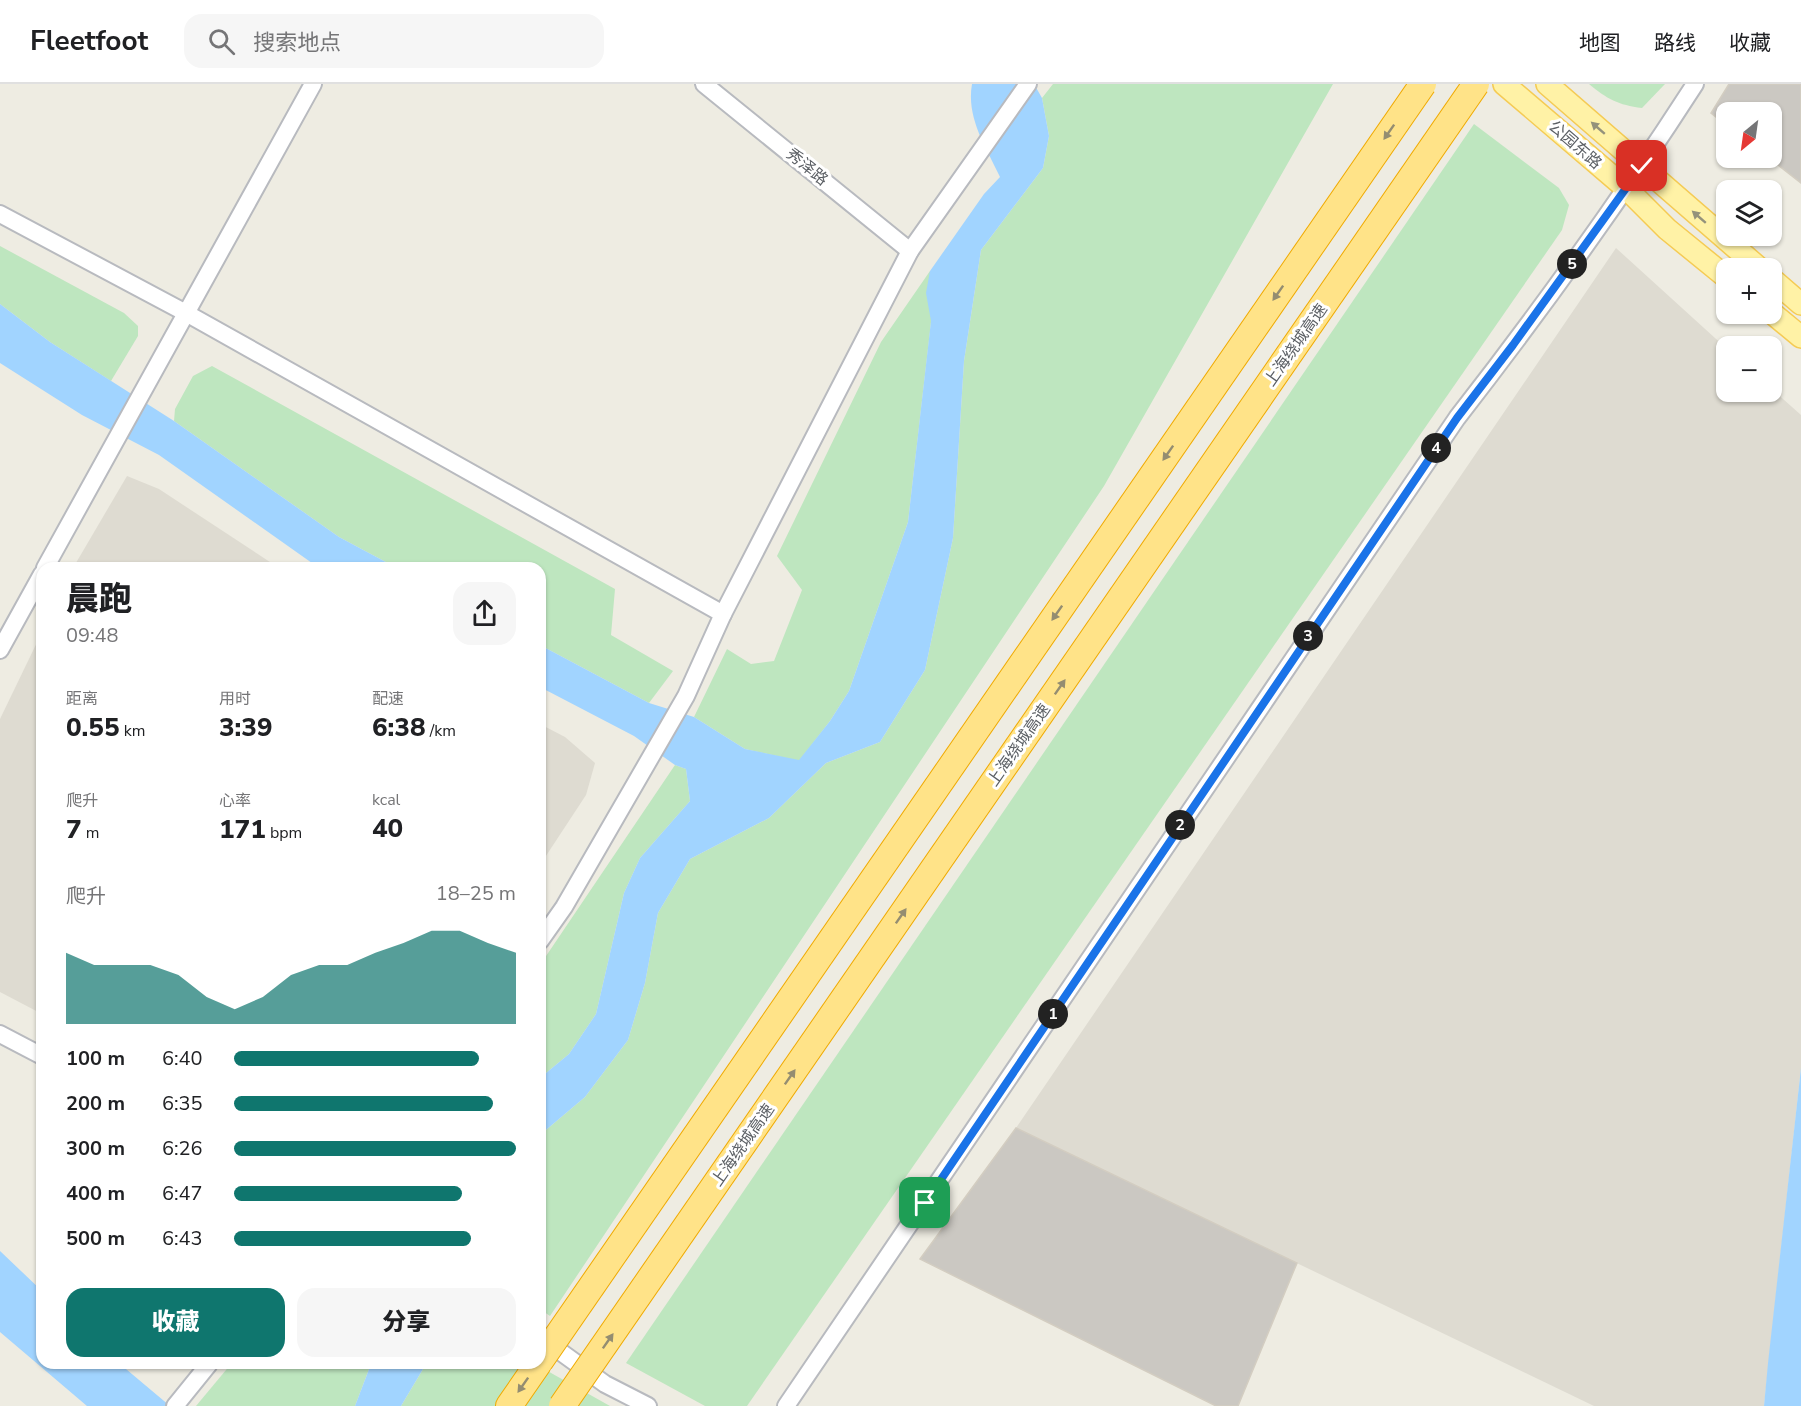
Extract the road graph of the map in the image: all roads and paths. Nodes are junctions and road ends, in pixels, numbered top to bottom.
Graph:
1 (313, 84) edge
2 (704, 84) edge
3 (1028, 84) edge
4 (1423, 84) edge
5 (1476, 84) edge
6 (1504, 84) edge
7 (1547, 84) edge
8 (1695, 84) edge
9 (1642, 166) junction
10 (1627, 189) junction
11 (0, 214) edge
12 (910, 251) junction
13 (1748, 258) edge
14 (1716, 269) edge
15 (1782, 288) edge
16 (1801, 304) edge
17 (186, 313) junction
18 (1782, 321) edge
19 (1801, 337) edge
20 (48, 562) edge
21 (36, 585) edge
22 (723, 614) junction
23 (0, 650) edge
24 (546, 932) edge
25 (0, 1034) edge
26 (36, 1053) edge
27 (546, 1340) edge
28 (546, 1352) edge
29 (205, 1369) edge
30 (534, 1369) edge
31 (177, 1404) edge
32 (509, 1406) edge
33 (562, 1406) edge
34 (648, 1406) edge
35 (786, 1406) edge

1 - 17 street
2 - 12 street, 秀泽路
3 - 12 street
4 -> 28 highway, bridge
33 -> 5 highway, 上海绕城高速, bridge
6 - 10 main road, 公园东路
9 -> 7 main road, 公园东路
8 - 9 street
9 - 10 street
13 -> 9 main road, 公园东路
10 - 14 main road, 公园东路
10 - 35 street
11 - 17 street
12 - 22 street
15 - 16 main road
17 - 20 street
17 - 22 street
18 - 19 main road
21 - 23 street
22 - 24 street
25 - 26 street
27 - 34 street
29 - 31 street
30 -> 32 highway

